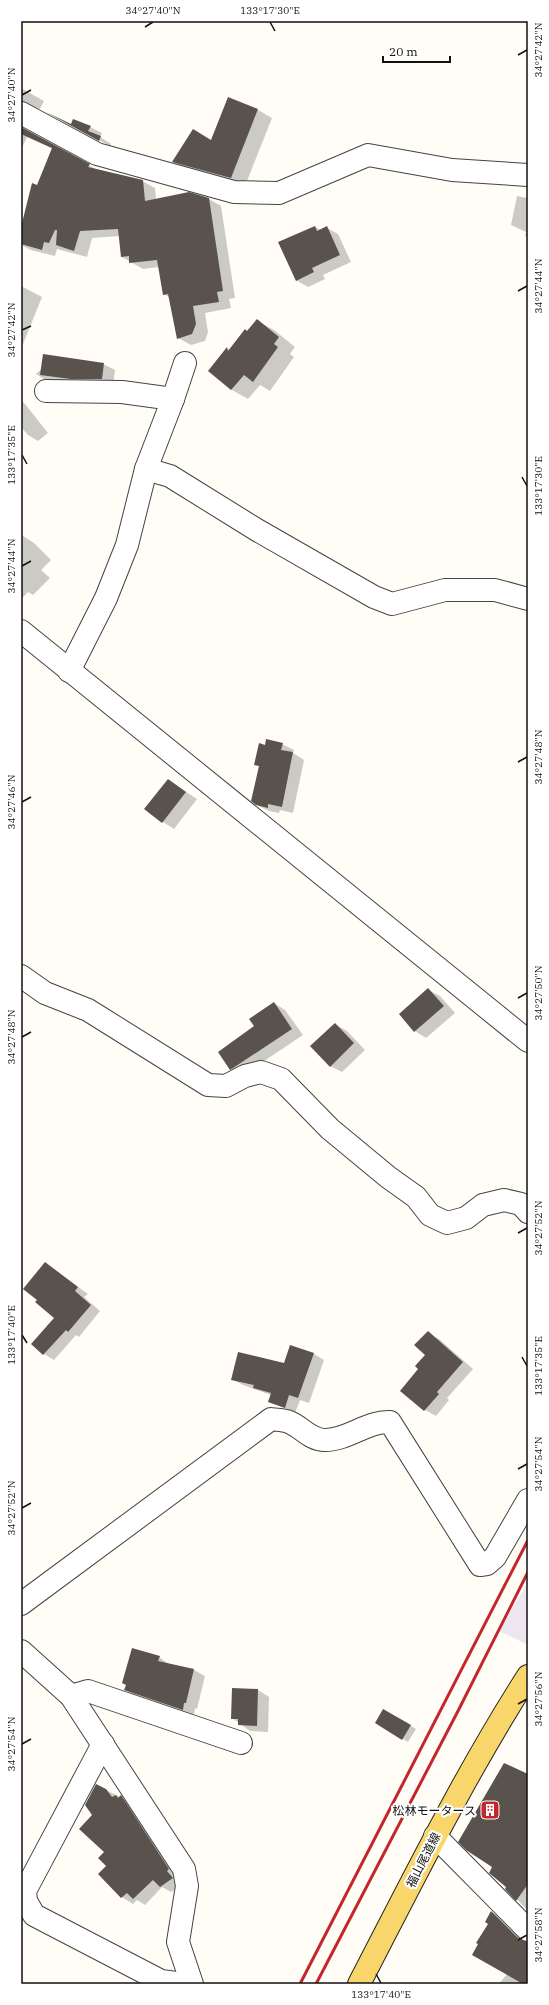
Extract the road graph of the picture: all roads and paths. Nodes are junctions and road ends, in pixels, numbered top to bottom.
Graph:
1 (21, 113) edge
2 (528, 175) edge
3 (185, 362) dead end
4 (46, 391) dead end
5 (173, 399) junction
6 (146, 469) junction
7 (528, 599) edge
8 (21, 631) edge
9 (69, 671) junction
10 (21, 976) edge
11 (528, 1041) edge
12 (528, 1212) edge
13 (528, 1500) edge
14 (21, 1604) edge
15 (21, 1650) edge
16 (528, 1676) edge
17 (71, 1696) junction
18 (241, 1742) dead end
19 (104, 1744) junction
20 (435, 1836) junction
21 (528, 1930) edge
22 (184, 1984) edge
23 (192, 1984) edge
24 (359, 1984) edge

1 - 2 street
3 - 5 street
4 - 5 street
5 - 6 street
6 - 7 street
6 - 9 street
8 - 9 street
9 - 11 street
10 - 12 street
13 - 14 street
15 - 17 street
16 - 20 main road, 福山尾道線
17 - 18 street
17 - 19 street
19 - 22 street
19 - 23 street
20 - 21 street
20 - 24 main road, 福山尾道線

